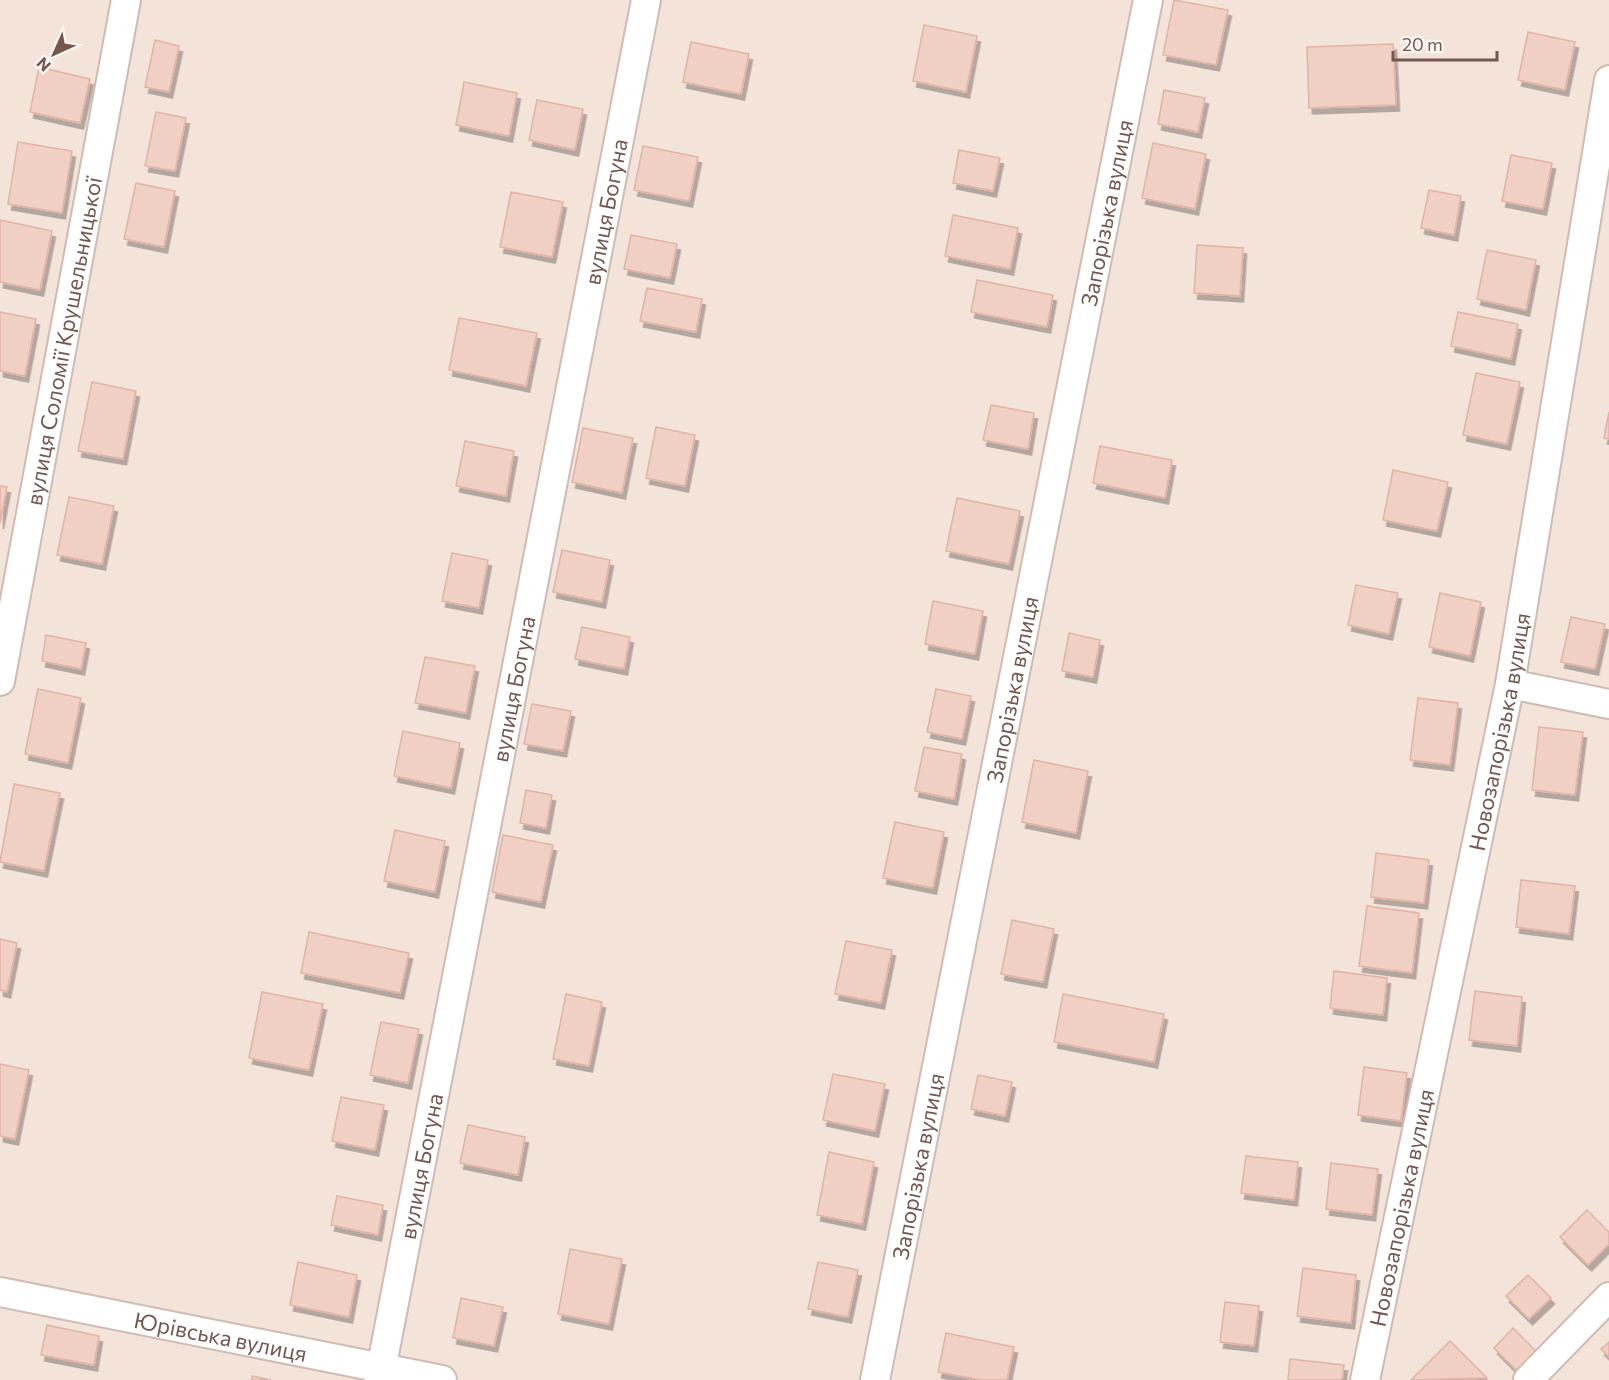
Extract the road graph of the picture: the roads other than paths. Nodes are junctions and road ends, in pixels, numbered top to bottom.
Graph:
1 (126, 0) edge
2 (646, 0) edge
3 (1148, 0) edge
4 (1609, 80) edge
5 (0, 681) edge
6 (1510, 684) junction
7 (1609, 704) edge
8 (0, 1292) edge
9 (1609, 1297) edge
10 (380, 1374) edge
11 (442, 1380) edge
12 (875, 1380) edge
13 (1365, 1380) edge
14 (1528, 1380) edge

1 - 5 street, вулиця Соломії Крушельницької
2 - 10 street, вулиця Богуна
3 - 12 street, Запорізька вулиця
4 - 6 street, Новозапорізька вулиця
6 - 7 street
6 - 13 street, Новозапорізька вулиця
8 - 10 street, Юрівська вулиця
9 - 14 street
10 - 11 street, Юрівська вулиця

